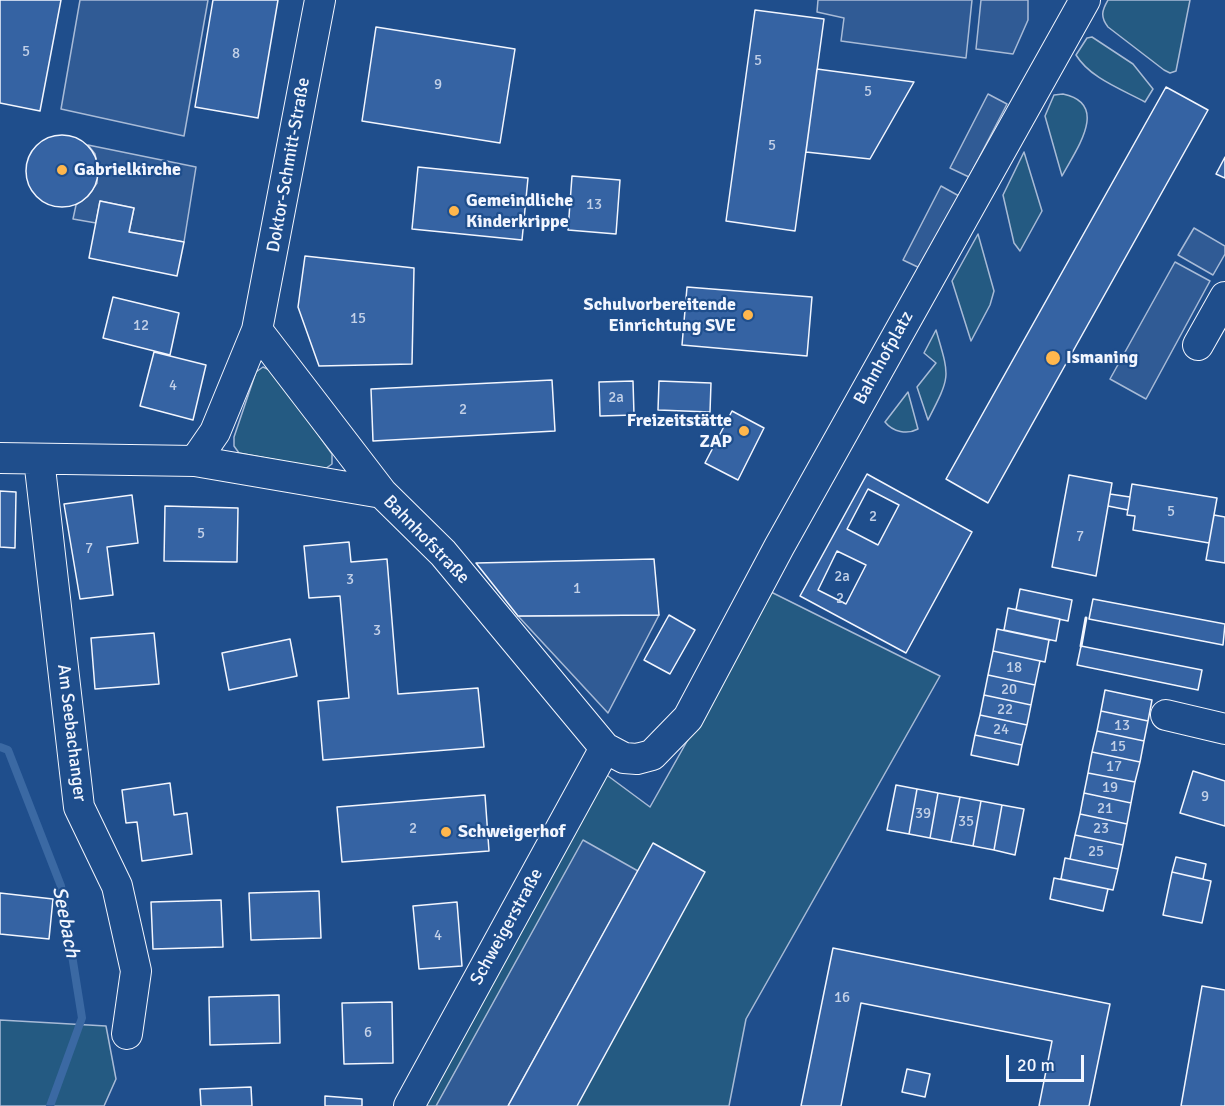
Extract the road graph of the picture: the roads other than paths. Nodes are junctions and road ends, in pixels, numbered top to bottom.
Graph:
1 (320, 0) edge
2 (1085, 0) edge
3 (1225, 297) edge
4 (258, 330) junction
5 (1198, 345) dead end
6 (0, 458) edge
7 (39, 459) junction
8 (195, 461) junction
9 (381, 493) junction
10 (1166, 715) dead end
11 (688, 718) joint
12 (1225, 729) edge
13 (605, 748) junction
14 (128, 1034) dead end
15 (409, 1106) edge

1 - 4 street, Doktor-Schmitt-Straße
2 - 11 street, Bahnhofplatz
3 - 5 street
4 - 8 street, Doktor-Schmitt-Straße
4 - 9 street
6 - 7 street, Bahnhofstraße
7 - 8 street, Bahnhofstraße
7 - 14 street, Am Seebachanger
8 - 9 street, Bahnhofstraße
9 - 13 street, Bahnhofstraße
10 - 12 street
11 - 13 street, Bahnhofstraße
13 - 15 street, Schweigerstraße

